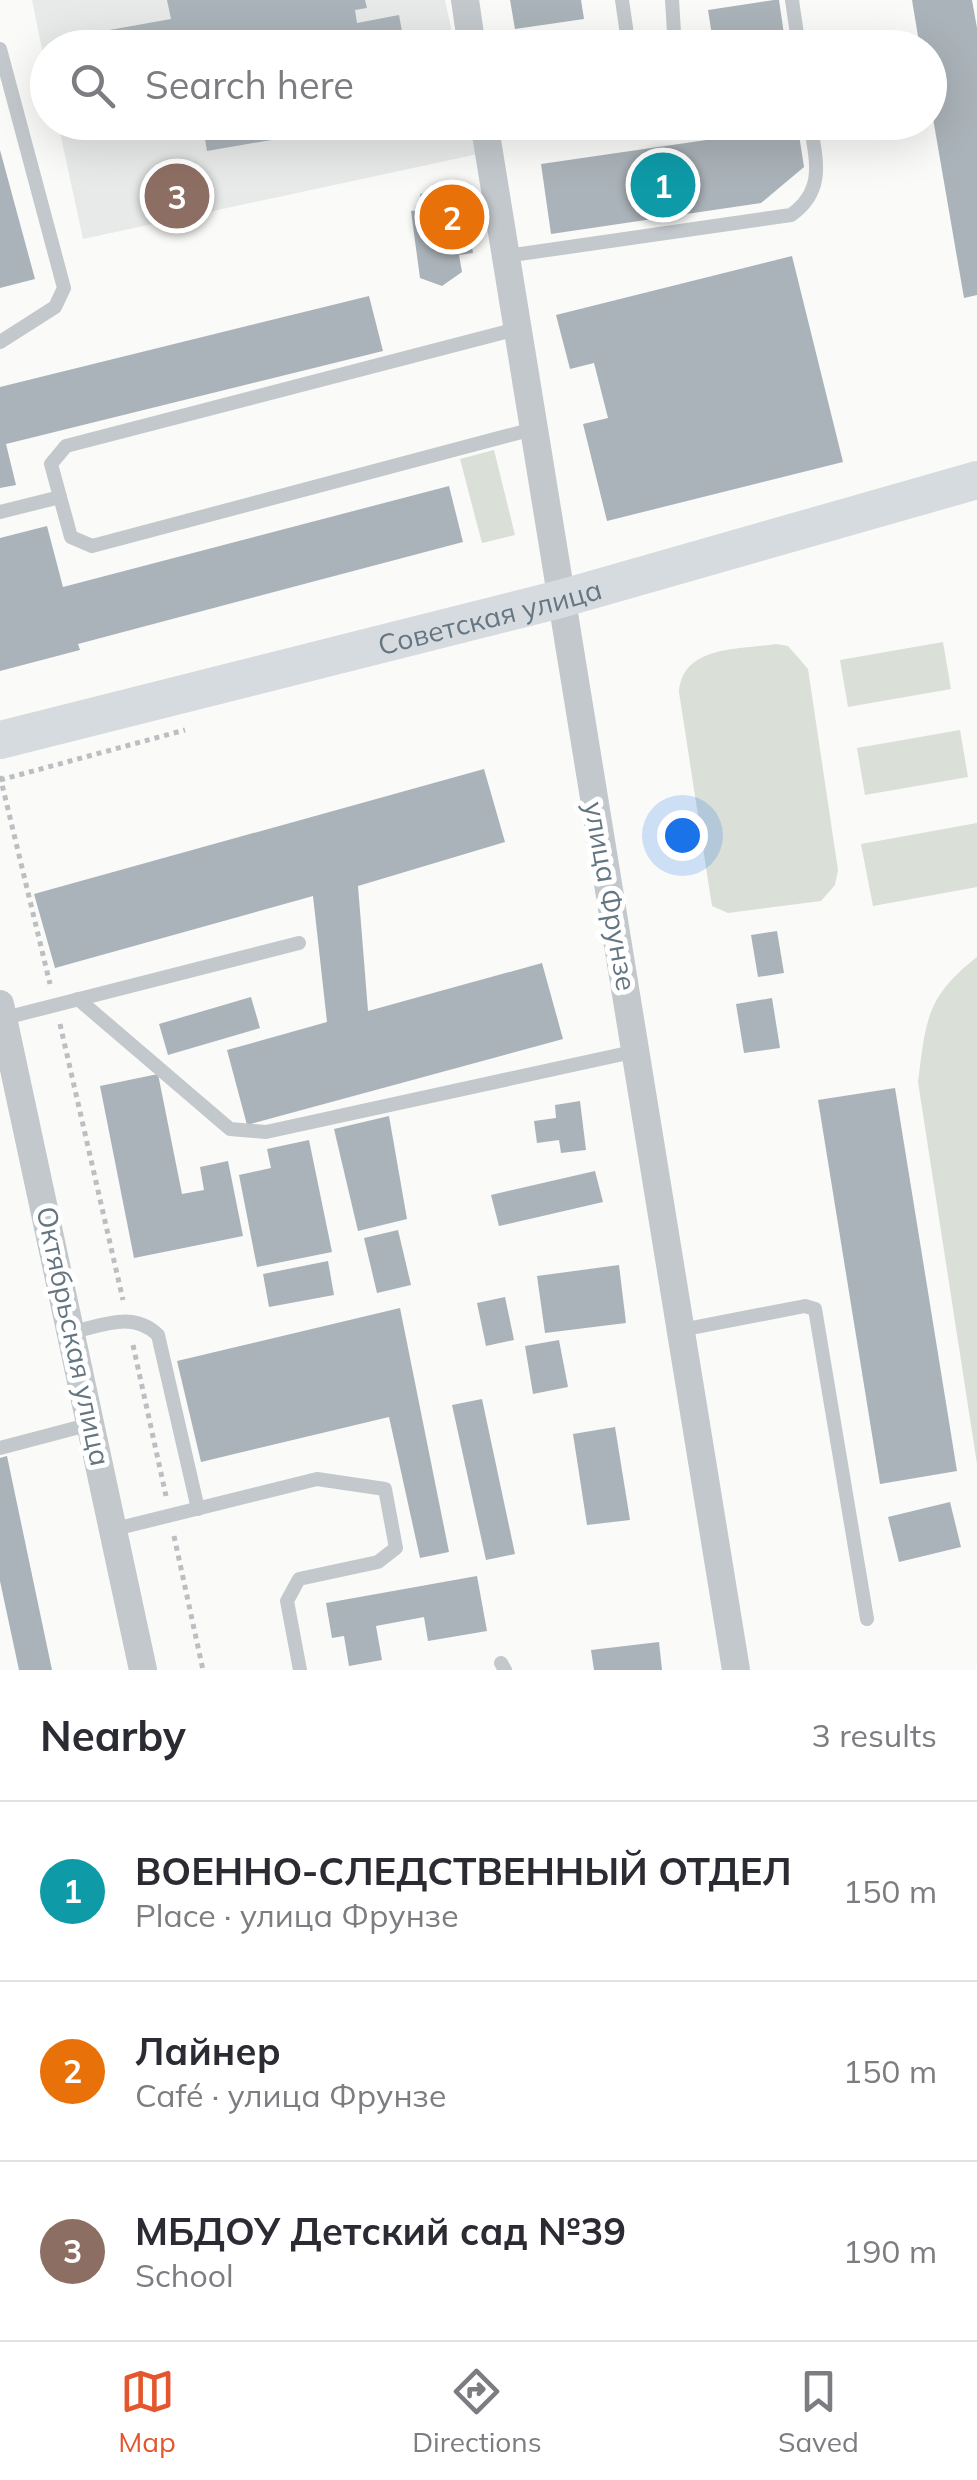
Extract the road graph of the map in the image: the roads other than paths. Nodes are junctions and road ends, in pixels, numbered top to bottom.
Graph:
1 (465, 0) edge
2 (622, 0) edge
3 (672, 0) edge
4 (792, 0) edge
5 (469, 30) edge
6 (626, 30) edge
7 (674, 30) edge
8 (796, 30) edge
9 (0, 48) edge
10 (495, 140) edge
11 (813, 140) edge
12 (506, 256) junction
13 (517, 330) junction
14 (0, 342) edge
15 (533, 430) junction
16 (977, 480) edge
17 (60, 497) junction
18 (0, 512) edge
19 (560, 599) junction
20 (0, 740) edge
21 (299, 943) dead end
22 (78, 999) junction
23 (1, 1014) edge
24 (637, 1051) junction
25 (682, 1330) junction
26 (73, 1332) junction
27 (94, 1423) junction
28 (0, 1448) edge
29 (198, 1509) junction
30 (115, 1529) junction
31 (867, 1618) dead end
32 (143, 1670) edge
33 (300, 1670) edge
34 (736, 1670) edge

1 - 5 street
2 - 6 lane
3 - 7 lane
4 - 8 lane
9 - 14 lane
10 - 12 street, улица Фрунзе
11 - 12 lane
12 - 13 street, улица Фрунзе
13 - 15 street, улица Фрунзе
13 - 17 lane
15 - 17 lane
15 - 19 street, улица Фрунзе
16 - 19 main road, Советская улица
17 - 18 lane
19 - 20 main road, Советская улица
19 - 24 street, улица Фрунзе
21 - 22 lane
22 - 23 lane
22 - 24 lane
23 - 26 street, Октябрьская улица
24 - 25 street, улица Фрунзе
25 - 31 lane
25 - 34 street, улица Фрунзе
26 - 27 street, Октябрьская улица
26 - 29 lane
27 - 28 lane
27 - 30 street, Октябрьская улица
29 - 30 lane
29 - 33 lane
30 - 32 street, Октябрьская улица

